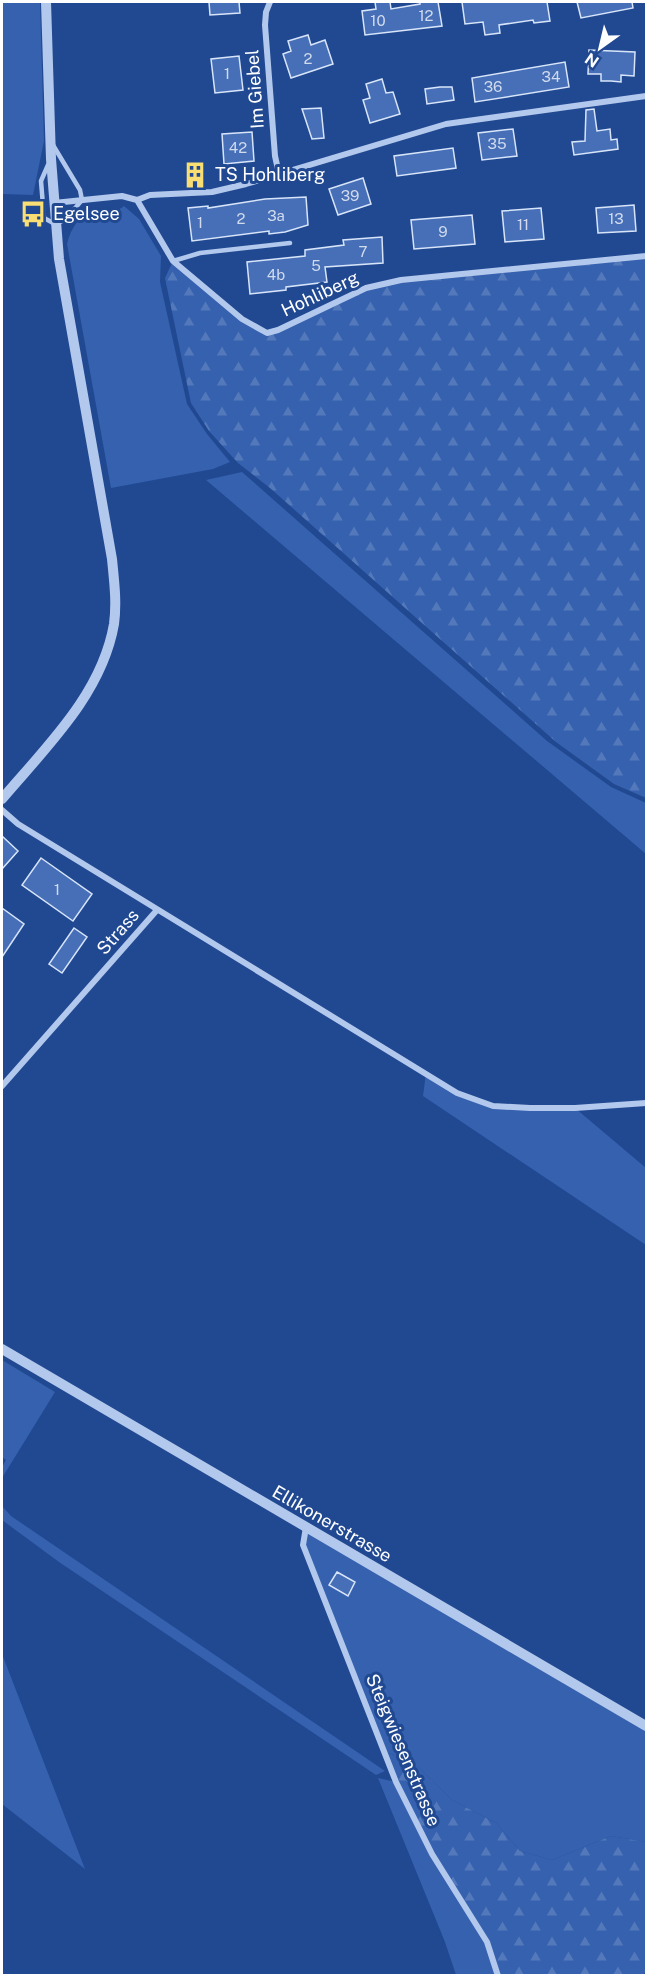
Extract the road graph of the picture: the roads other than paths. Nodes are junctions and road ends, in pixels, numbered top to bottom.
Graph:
1 (46, 2) edge
2 (270, 2) edge
3 (646, 96) edge
4 (50, 140) junction
5 (51, 159) junction
6 (279, 174) junction
7 (82, 200) junction
8 (137, 200) junction
9 (53, 203) junction
10 (55, 224) junction
11 (290, 243) dead end
12 (646, 256) edge
13 (173, 261) junction
14 (2, 800) edge
15 (2, 810) edge
16 (157, 910) junction
17 (2, 1086) edge
18 (646, 1103) edge
19 (2, 1349) edge
20 (306, 1527) junction
21 (646, 1726) edge
22 (498, 1976) edge

1 - 4 street
2 - 6 street, Im Giebel
3 - 6 street
4 - 5 street
4 - 7 lane
5 - 9 street
5 - 10 lane
6 - 8 street
7 - 8 street
7 - 9 street
7 - 10 lane
8 - 13 street, Hohliberg
9 - 10 street
10 - 14 street
11 - 13 lane
12 - 13 street, Hohliberg
15 - 16 street, Strass
16 - 17 street, Strass
16 - 18 street
19 - 20 street, Ellikonerstrasse
20 - 21 street, Ellikonerstrasse
20 - 22 street, Steigwiesenstrasse

